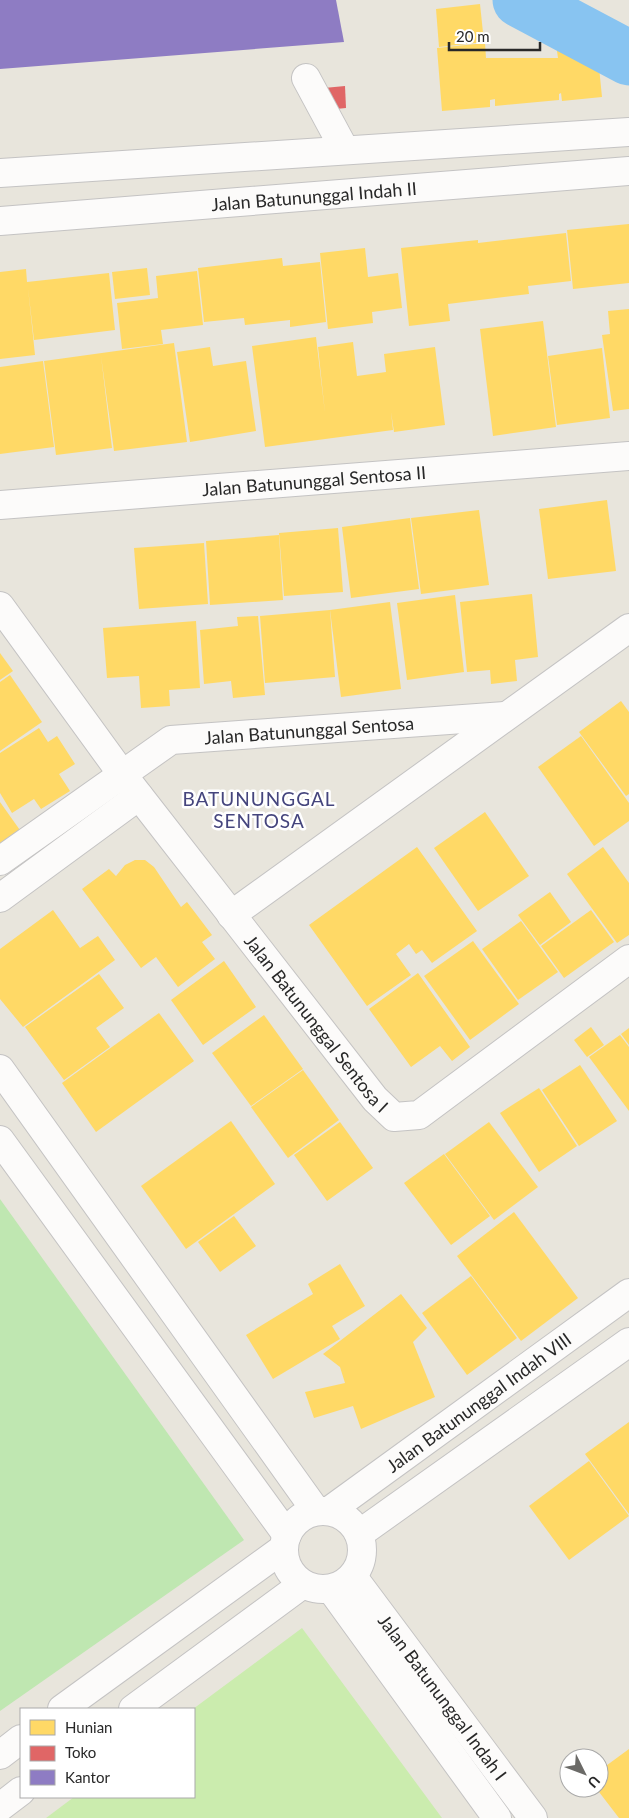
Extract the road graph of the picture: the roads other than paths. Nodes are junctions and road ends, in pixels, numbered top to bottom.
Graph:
1 (306, 78) dead end
2 (629, 132) edge
3 (341, 148) junction
4 (629, 171) edge
5 (0, 173) edge
6 (344, 192) junction
7 (0, 221) edge
8 (629, 456) edge
9 (0, 505) edge
10 (0, 606) edge
11 (629, 628) edge
12 (505, 716) junction
13 (122, 774) junction
14 (139, 796) junction
15 (0, 861) edge
16 (0, 898) edge
17 (231, 915) junction
18 (629, 959) edge
19 (0, 1069) edge
20 (0, 1140) edge
21 (629, 1293) edge
22 (629, 1342) edge
23 (323, 1511) junction
24 (359, 1534) junction
25 (285, 1541) junction
26 (342, 1583) junction
27 (303, 1584) junction
28 (63, 1708) edge
29 (134, 1708) edge
30 (20, 1740) edge
31 (0, 1754) edge
32 (20, 1792) edge
33 (0, 1807) edge
34 (497, 1818) edge
35 (533, 1818) edge

1 - 3 street
2 - 3 street
3 - 5 street
3 - 6 street
4 - 6 street, Jalan Batununggal Indah II
6 - 7 street, Jalan Batununggal Indah II
8 - 9 street, Jalan Batununggal Sentosa II
10 - 13 street
11 - 12 street
12 - 13 street, Jalan Batununggal Sentosa
12 - 17 street
13 - 14 street
13 - 15 street, Jalan Batununggal Sentosa
14 - 16 street
14 - 17 street
17 - 18 street, Jalan Batununggal Sentosa I
19 - 23 street
20 - 25 street
21 - 23 street, Jalan Batununggal Indah VIII
22 - 24 street, Jalan Batununggal Indah VIII
23 - 24 street
23 - 25 street
24 - 26 street
25 - 27 street
25 - 28 street
26 - 27 street
26 - 34 street, Jalan Batununggal Indah I
26 - 35 street, Jalan Batununggal Indah I
27 - 29 street
30 - 31 street
32 - 33 street

